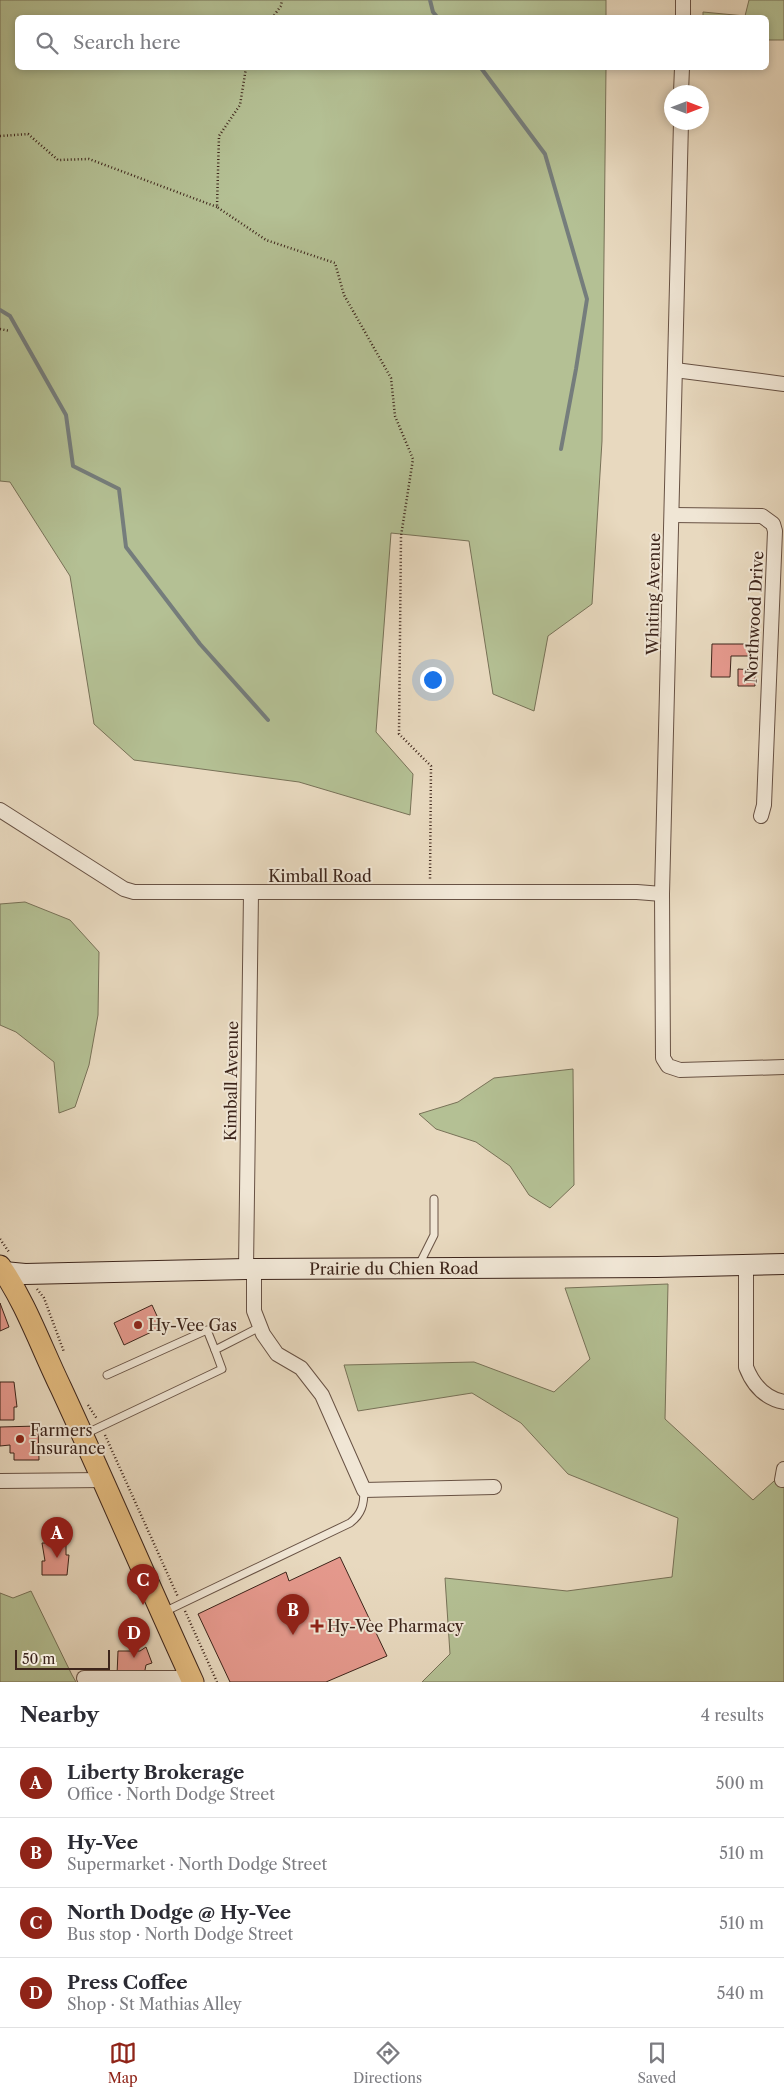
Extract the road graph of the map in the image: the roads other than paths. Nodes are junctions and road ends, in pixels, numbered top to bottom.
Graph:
1 (683, 0) edge
2 (683, 15) edge
3 (682, 70) edge
4 (681, 85) edge
5 (681, 130) edge
6 (675, 370) junction
7 (784, 384) edge
8 (672, 515) junction
9 (1, 812) edge
10 (761, 816) dead end
11 (251, 893) junction
12 (662, 894) junction
13 (784, 1067) edge
14 (434, 1199) dead end
15 (784, 1264) edge
16 (746, 1265) junction
17 (418, 1268) junction
18 (250, 1269) junction
19 (7, 1271) edge
20 (260, 1327) junction
21 (215, 1350) junction
22 (108, 1376) dead end
23 (784, 1402) edge
24 (92, 1431) junction
25 (104, 1480) junction
26 (0, 1481) edge
27 (494, 1487) dead end
28 (364, 1490) junction
29 (161, 1613) junction
30 (84, 1678) dead end
31 (147, 1680) edge
32 (192, 1680) edge

1 - 2 street
3 - 4 street
5 - 6 street, Whiting Avenue
6 - 7 street
6 - 8 street, Whiting Avenue
8 - 10 street, Northwood Drive
8 - 12 street, Whiting Avenue
9 - 11 street, Kimball Road
11 - 12 street, Kimball Road
11 - 18 street, Kimball Avenue
12 - 13 street, Whiting Avenue
14 - 17 lane
15 - 16 street, Prairie du Chien Road
16 - 17 street, Prairie du Chien Road
16 - 23 street
17 - 18 street, Prairie du Chien Road
18 - 19 street, Prairie du Chien Road
18 - 20 street, Kimball Avenue
19 - 24 main road
20 - 21 lane
20 - 28 street, Kimball Avenue
21 - 22 lane
21 - 24 lane
24 - 25 main road
25 - 26 street
25 - 29 main road
27 - 28 street
28 - 29 lane
29 - 32 main road
30 - 31 street
31 - 32 street

